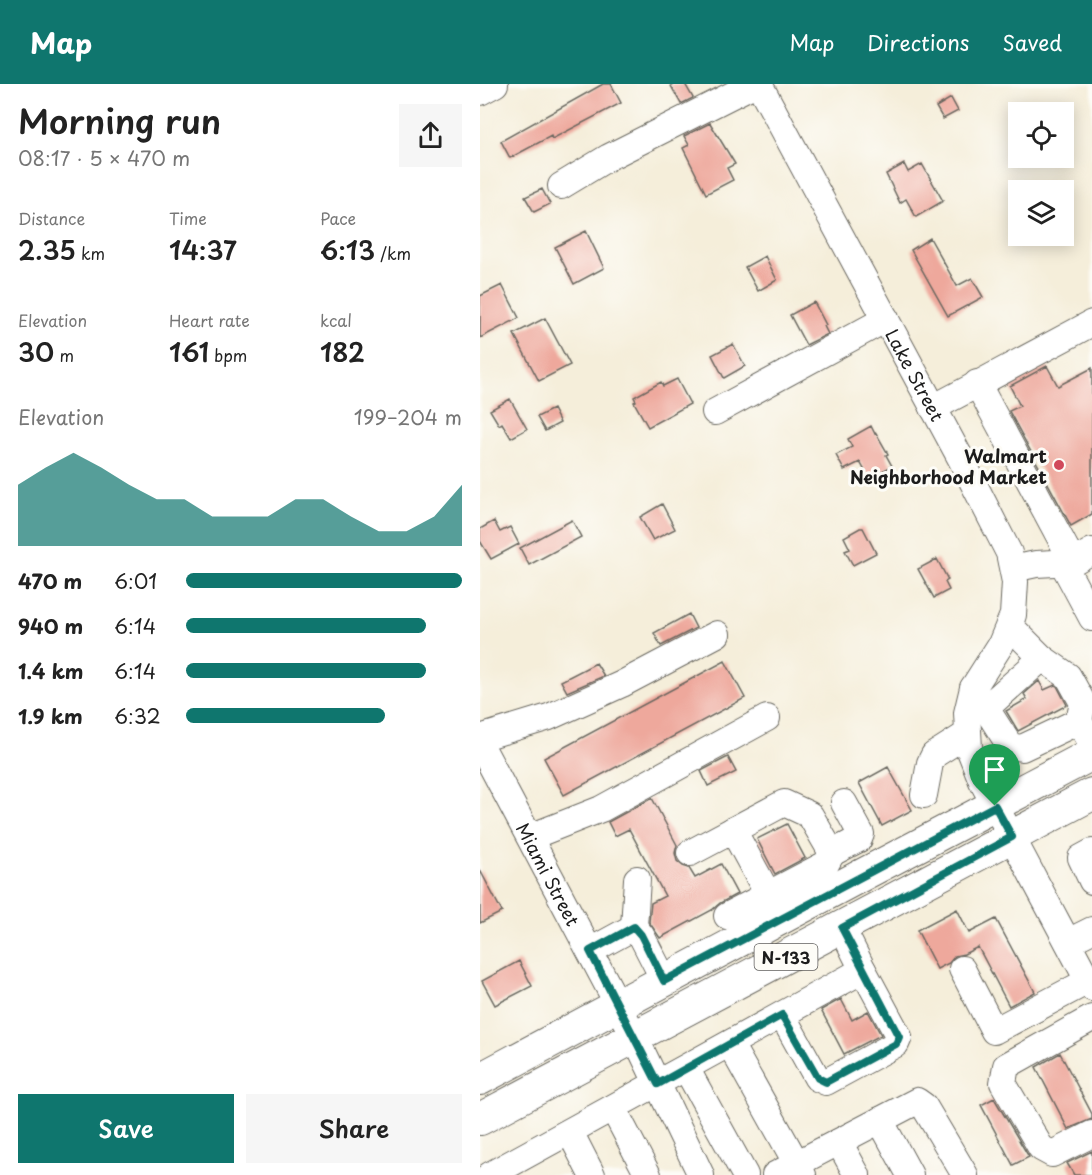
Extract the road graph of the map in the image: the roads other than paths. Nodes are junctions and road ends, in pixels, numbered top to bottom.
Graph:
1 (495, 84) edge
2 (754, 84) edge
3 (759, 84) edge
4 (480, 92) edge
5 (561, 186) dead end
6 (886, 319) junction
7 (1092, 323) edge
8 (977, 384) junction
9 (933, 408) junction
10 (715, 412) dead end
11 (1076, 558) edge
12 (1013, 569) junction
13 (1092, 618) edge
14 (1010, 626) junction
15 (717, 634) dead end
16 (1042, 658) junction
17 (979, 698) junction
18 (767, 718) dead end
19 (1079, 721) junction
20 (967, 734) junction
21 (480, 738) edge
22 (480, 744) edge
23 (1092, 744) edge
24 (1092, 754) edge
25 (1092, 794) edge
26 (924, 795) dead end
27 (844, 803) dead end
28 (995, 806) junction
29 (810, 814) junction
30 (733, 830) junction
31 (530, 837) junction
32 (1012, 837) junction
33 (840, 849) junction
34 (1092, 852) edge
35 (690, 853) dead end
36 (749, 859) junction
37 (864, 874) junction
38 (637, 879) dead end
39 (1092, 880) edge
40 (775, 907) junction
41 (726, 916) dead end
42 (634, 927) junction
43 (842, 928) junction
44 (1092, 930) edge
45 (1068, 942) junction
46 (590, 951) junction
47 (962, 969) dead end
48 (863, 970) junction
49 (664, 981) junction
50 (1090, 984) edge
51 (619, 1006) junction
52 (782, 1015) junction
53 (1092, 1018) edge
54 (636, 1037) junction
55 (730, 1044) junction
56 (687, 1068) junction
57 (480, 1079) edge
58 (658, 1084) junction
59 (613, 1108) junction
60 (480, 1119) edge
61 (879, 1120) junction
62 (570, 1132) junction
63 (1092, 1134) edge
64 (839, 1142) junction
65 (532, 1165) edge
66 (792, 1171) edge
67 (490, 1175) edge
68 (592, 1175) edge
69 (648, 1175) edge
70 (701, 1175) edge
71 (745, 1175) edge
72 (857, 1175) edge
73 (910, 1175) edge
74 (965, 1175) edge

1 - 4 street
2 - 5 street
3 - 6 street, Lake Street
6 - 9 street, Lake Street
6 - 10 street
7 - 8 street
8 - 9 street
8 - 11 street
9 - 12 street, Lake Street
11 - 12 street
11 - 13 street
12 - 14 street, Lake Street
14 - 16 street
14 - 17 street, Lake Street
15 - 21 street
16 - 17 street
16 - 19 street
17 - 19 street
17 - 20 street, Lake Street
18 - 31 street
19 - 23 street
20 - 26 street
20 - 28 street, Lake Street
22 - 31 street, Miami Street
24 - 28 main road, N-133
25 - 32 main road, N-133
27 - 33 street
28 - 32 street, Lake Street
28 - 37 main road, N-133
29 - 30 street
29 - 33 street
29 - 36 street
30 - 35 street
30 - 36 street
31 - 46 street, Miami Street
32 - 43 main road, N-133
32 - 45 street, Lake Street
33 - 37 street
33 - 40 street
34 - 39 street
36 - 40 street
37 - 40 main road, N-133
38 - 42 street
40 - 41 street
40 - 49 main road, N-133
42 - 46 street
42 - 49 street
43 - 48 street
43 - 54 main road, N-133
44 - 45 street
45 - 50 street, Lake Street
46 - 51 street, Miami Street
47 - 50 street
48 - 52 street
48 - 52 street
49 - 51 main road, N-133
51 - 54 street, Miami Street
51 - 57 main road, N-133
52 - 55 street
53 - 63 street
54 - 58 street, Miami Street
54 - 60 main road, N-133
55 - 56 street
55 - 66 street
56 - 58 street
56 - 71 street
58 - 59 street
58 - 70 street, Miami Street
59 - 62 street
59 - 69 street
61 - 64 street
61 - 73 street
61 - 74 street
62 - 65 street
62 - 68 street
64 - 66 street
64 - 72 street
65 - 67 street

